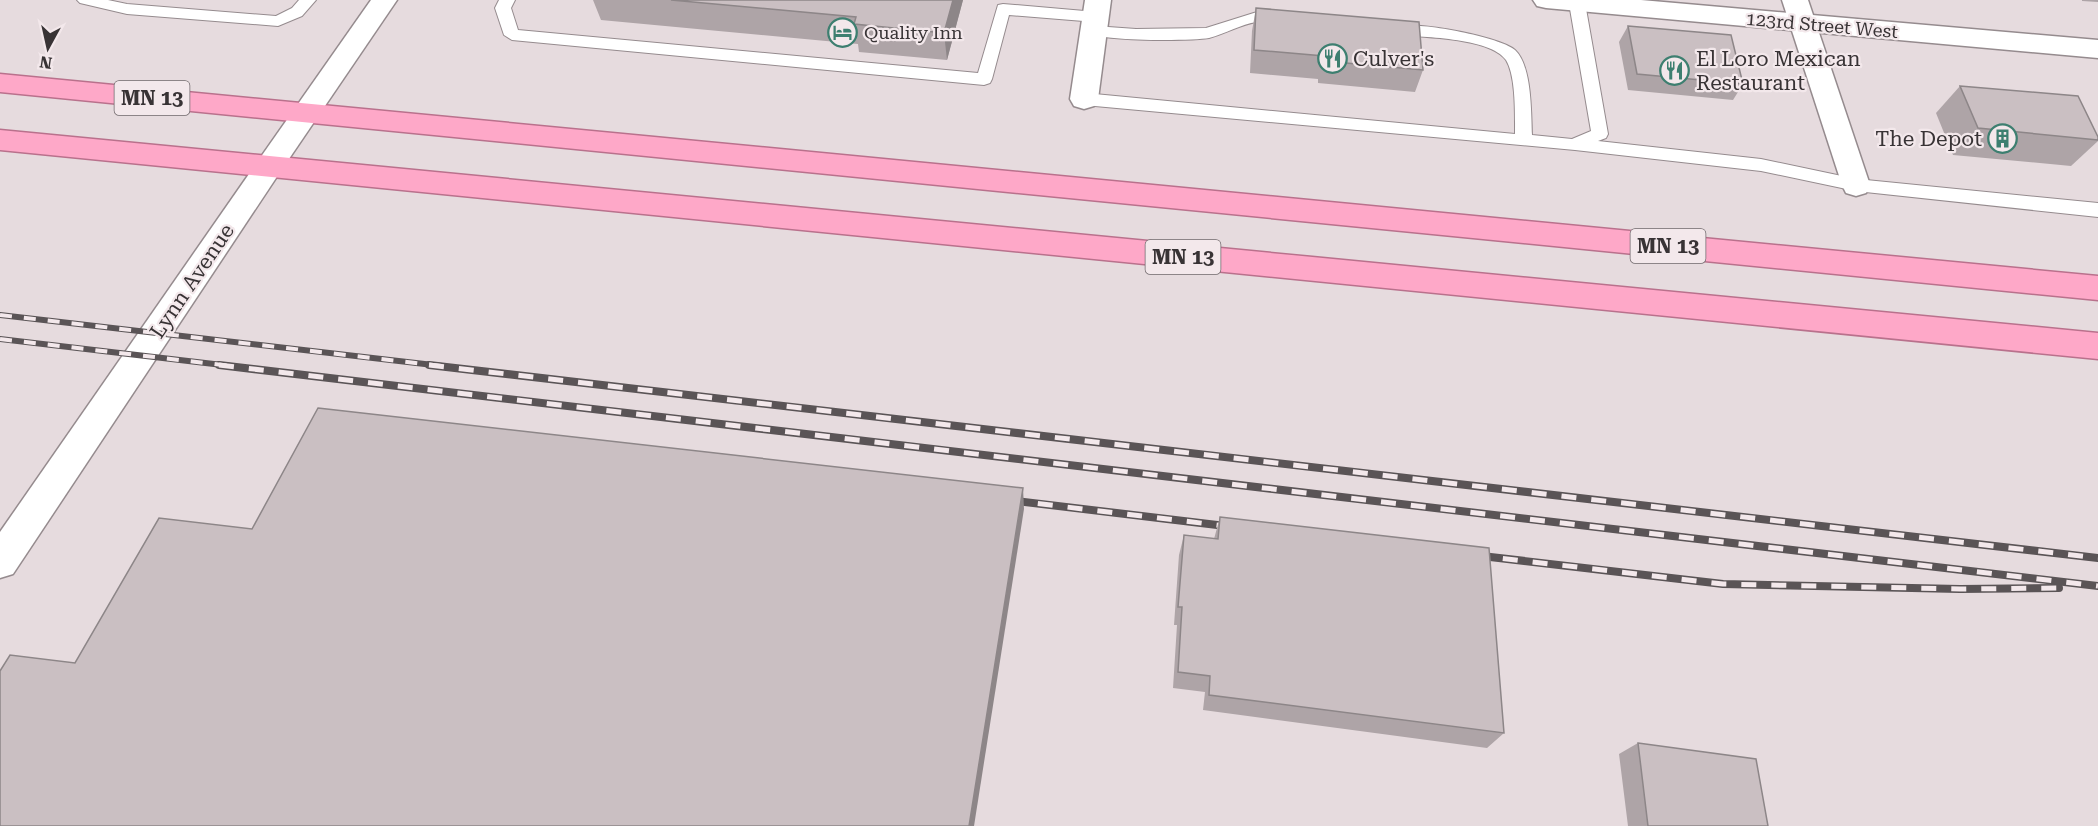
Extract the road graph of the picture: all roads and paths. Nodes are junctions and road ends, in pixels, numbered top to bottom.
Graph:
1 (85, 0) edge
2 (308, 0) edge
3 (384, 0) edge
4 (507, 0) edge
5 (1546, 0) edge
6 (107, 2) edge
7 (1577, 3) junction
8 (1799, 12) edge
9 (1096, 16) edge
10 (1297, 21) edge
11 (1374, 28) edge
12 (2098, 49) edge
13 (0, 83) edge
14 (1084, 99) joint
15 (305, 114) junction
16 (0, 140) edge
17 (1524, 140) junction
18 (1573, 145) junction
19 (268, 168) junction
20 (1856, 185) junction
21 (2098, 210) edge
22 (2098, 288) edge
23 (2098, 346) edge
24 (0, 562) edge

1 - 6 lane
2 - 6 lane
3 - 15 street, Lynn Avenue
4 - 9 lane
5 - 7 street, 123rd Street West
7 - 8 street, 123rd Street West
7 - 18 lane
8 - 12 street, 123rd Street West
8 - 20 street
9 - 10 lane
9 - 14 street
11 - 17 lane
13 - 15 highway, MN 13
14 - 17 lane
15 - 19 street, Lynn Avenue
15 - 22 highway, MN 13
16 - 19 highway, MN 13
17 - 18 lane
18 - 20 lane
19 - 23 highway, MN 13
19 - 24 street, Lynn Avenue
20 - 21 lane

